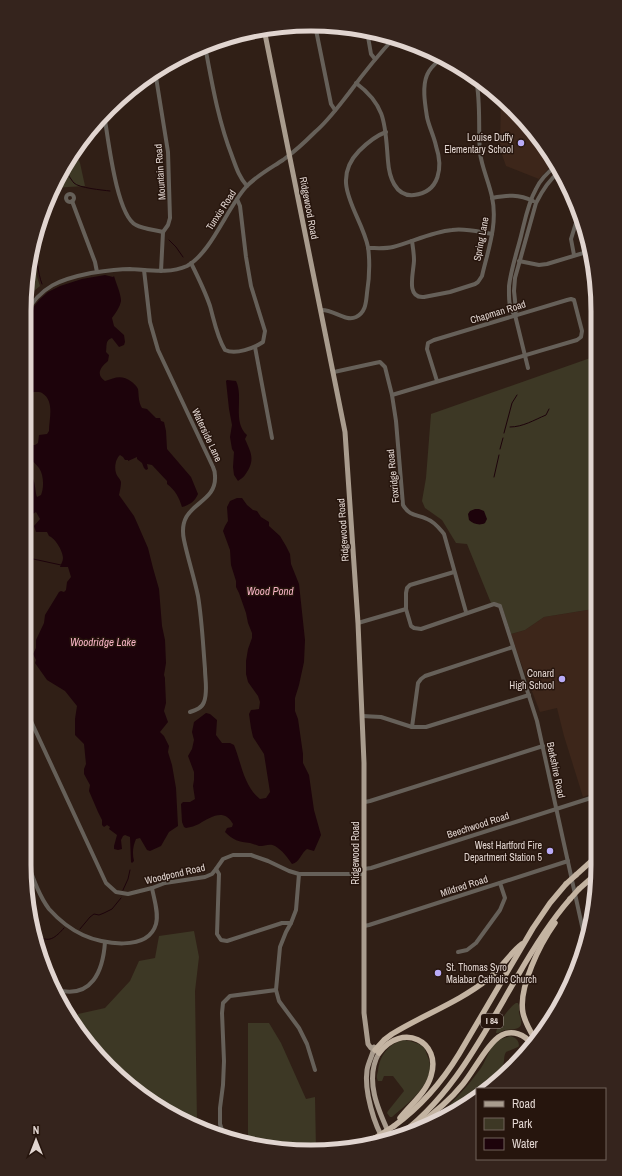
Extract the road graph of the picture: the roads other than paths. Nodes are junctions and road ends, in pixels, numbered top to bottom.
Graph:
1 (316, 31) edge
2 (265, 34) edge
3 (368, 37) edge
4 (390, 43) edge
5 (205, 52) edge
6 (375, 59) junction
7 (438, 62) edge
8 (156, 77) edge
9 (356, 83) junction
10 (477, 86) edge
11 (335, 110) junction
12 (105, 121) edge
13 (386, 132) junction
14 (289, 155) junction
15 (552, 170) edge
16 (556, 175) edge
17 (247, 186) junction
18 (492, 198) junction
19 (237, 199) junction
20 (531, 200) junction
21 (72, 202) dead end
22 (536, 203) junction
23 (576, 222) edge
24 (163, 232) junction
25 (492, 234) junction
26 (412, 241) junction
27 (368, 248) junction
28 (585, 252) edge
29 (574, 255) junction
30 (515, 260) junction
31 (520, 262) junction
32 (191, 263) junction
33 (144, 270) junction
34 (161, 271) junction
35 (97, 272) junction
36 (31, 305) edge
37 (321, 310) junction
38 (515, 315) junction
39 (255, 347) junction
40 (526, 355) junction
41 (528, 368) dead end
42 (334, 372) junction
43 (437, 382) junction
44 (392, 395) junction
45 (272, 438) dead end
46 (454, 572) junction
47 (406, 609) junction
48 (466, 612) junction
49 (358, 623) junction
50 (513, 647) junction
51 (529, 695) junction
52 (190, 712) dead end
53 (362, 716) junction
54 (31, 721) edge
55 (412, 727) junction
56 (543, 746) junction
57 (591, 798) edge
58 (365, 802) junction
59 (557, 808) junction
60 (568, 861) junction
61 (591, 861) edge
62 (216, 869) junction
63 (31, 871) edge
64 (364, 872) junction
65 (299, 874) junction
66 (590, 879) edge
67 (500, 883) junction
68 (152, 888) junction
69 (566, 904) junction
70 (291, 923) junction
71 (364, 926) junction
72 (583, 930) edge
73 (525, 941) junction
74 (105, 942) junction
75 (458, 952) dead end
76 (276, 990) junction
77 (61, 991) edge
78 (533, 1035) edge
79 (529, 1041) edge
80 (377, 1052) junction
81 (315, 1070) dead end
82 (419, 1124) edge
83 (395, 1125) junction
84 (408, 1128) edge
85 (222, 1130) edge
86 (394, 1132) edge
87 (382, 1135) edge
88 (377, 1137) edge

1 - 11 street
2 - 14 main road, Ridgewood Road
3 - 6 street
4 - 6 street, Tunxis Road
5 - 17 street
6 - 9 street, Tunxis Road
7 - 13 street
8 - 24 street, Mountain Road
9 - 11 street, Tunxis Road
9 - 13 street
10 - 18 street, Spring Lane
11 - 14 street, Tunxis Road
12 - 24 street
13 - 27 street
14 - 17 street, Tunxis Road
14 - 37 main road, Ridgewood Road
15 - 20 street
16 - 22 street
17 - 19 street, Tunxis Road
18 - 20 street
18 - 25 street, Spring Lane
19 - 32 street, Tunxis Road
19 - 39 street
20 - 22 street
20 - 30 street
21 - 35 street
22 - 31 street
23 - 29 street
24 - 34 street, Mountain Road
25 - 26 street
25 - 26 street, Spring Lane
26 - 27 street
27 - 37 street
28 - 29 street
29 - 31 street
30 - 31 street
30 - 38 street
31 - 38 street
32 - 34 street, Tunxis Road
32 - 39 street
33 - 34 street, Tunxis Road
33 - 35 street, Tunxis Road
33 - 52 street, Waterside Lane
35 - 36 street, Tunxis Road
37 - 42 main road, Ridgewood Road
38 - 40 street
38 - 40 street, Chapman Road
38 - 43 street, Chapman Road
39 - 45 street
40 - 41 street
40 - 43 street
42 - 44 street, Foxridge Road
42 - 49 main road, Ridgewood Road
43 - 44 street
44 - 46 street, Foxridge Road
46 - 47 street
46 - 48 street, Foxridge Road
47 - 48 street
47 - 49 street
48 - 50 street, Berkshire Road
49 - 53 main road, Ridgewood Road
50 - 51 street, Berkshire Road
50 - 55 street
51 - 55 street
51 - 56 street, Berkshire Road
53 - 55 street
53 - 58 main road, Ridgewood Road
54 - 68 street, Woodpond Road
56 - 58 street
56 - 59 street, Berkshire Road
57 - 59 street, Beechwood Road
58 - 64 main road, Ridgewood Road
59 - 60 street, Berkshire Road
59 - 64 street, Beechwood Road
60 - 67 street, Mildred Road
60 - 72 street, Berkshire Road
61 - 73 highway, I 84, bridge
62 - 65 street, Woodpond Road
62 - 68 street, Woodpond Road
62 - 70 street
63 - 74 street
64 - 65 street, Woodpond Road
64 - 71 main road, Ridgewood Road
65 - 70 street
66 - 69 highway, I 84, bridge
67 - 71 street, Mildred Road
67 - 75 street
68 - 74 street
69 - 78 highway
69 - 84 highway, I 84
70 - 76 street
71 - 80 main road, Ridgewood Road
73 - 80 highway
73 - 83 highway, I 84
74 - 77 street
76 - 81 street
76 - 85 street
79 - 82 highway
80 - 83 highway
80 - 86 main road
80 - 87 main road
83 - 88 highway, I 84, bridge

